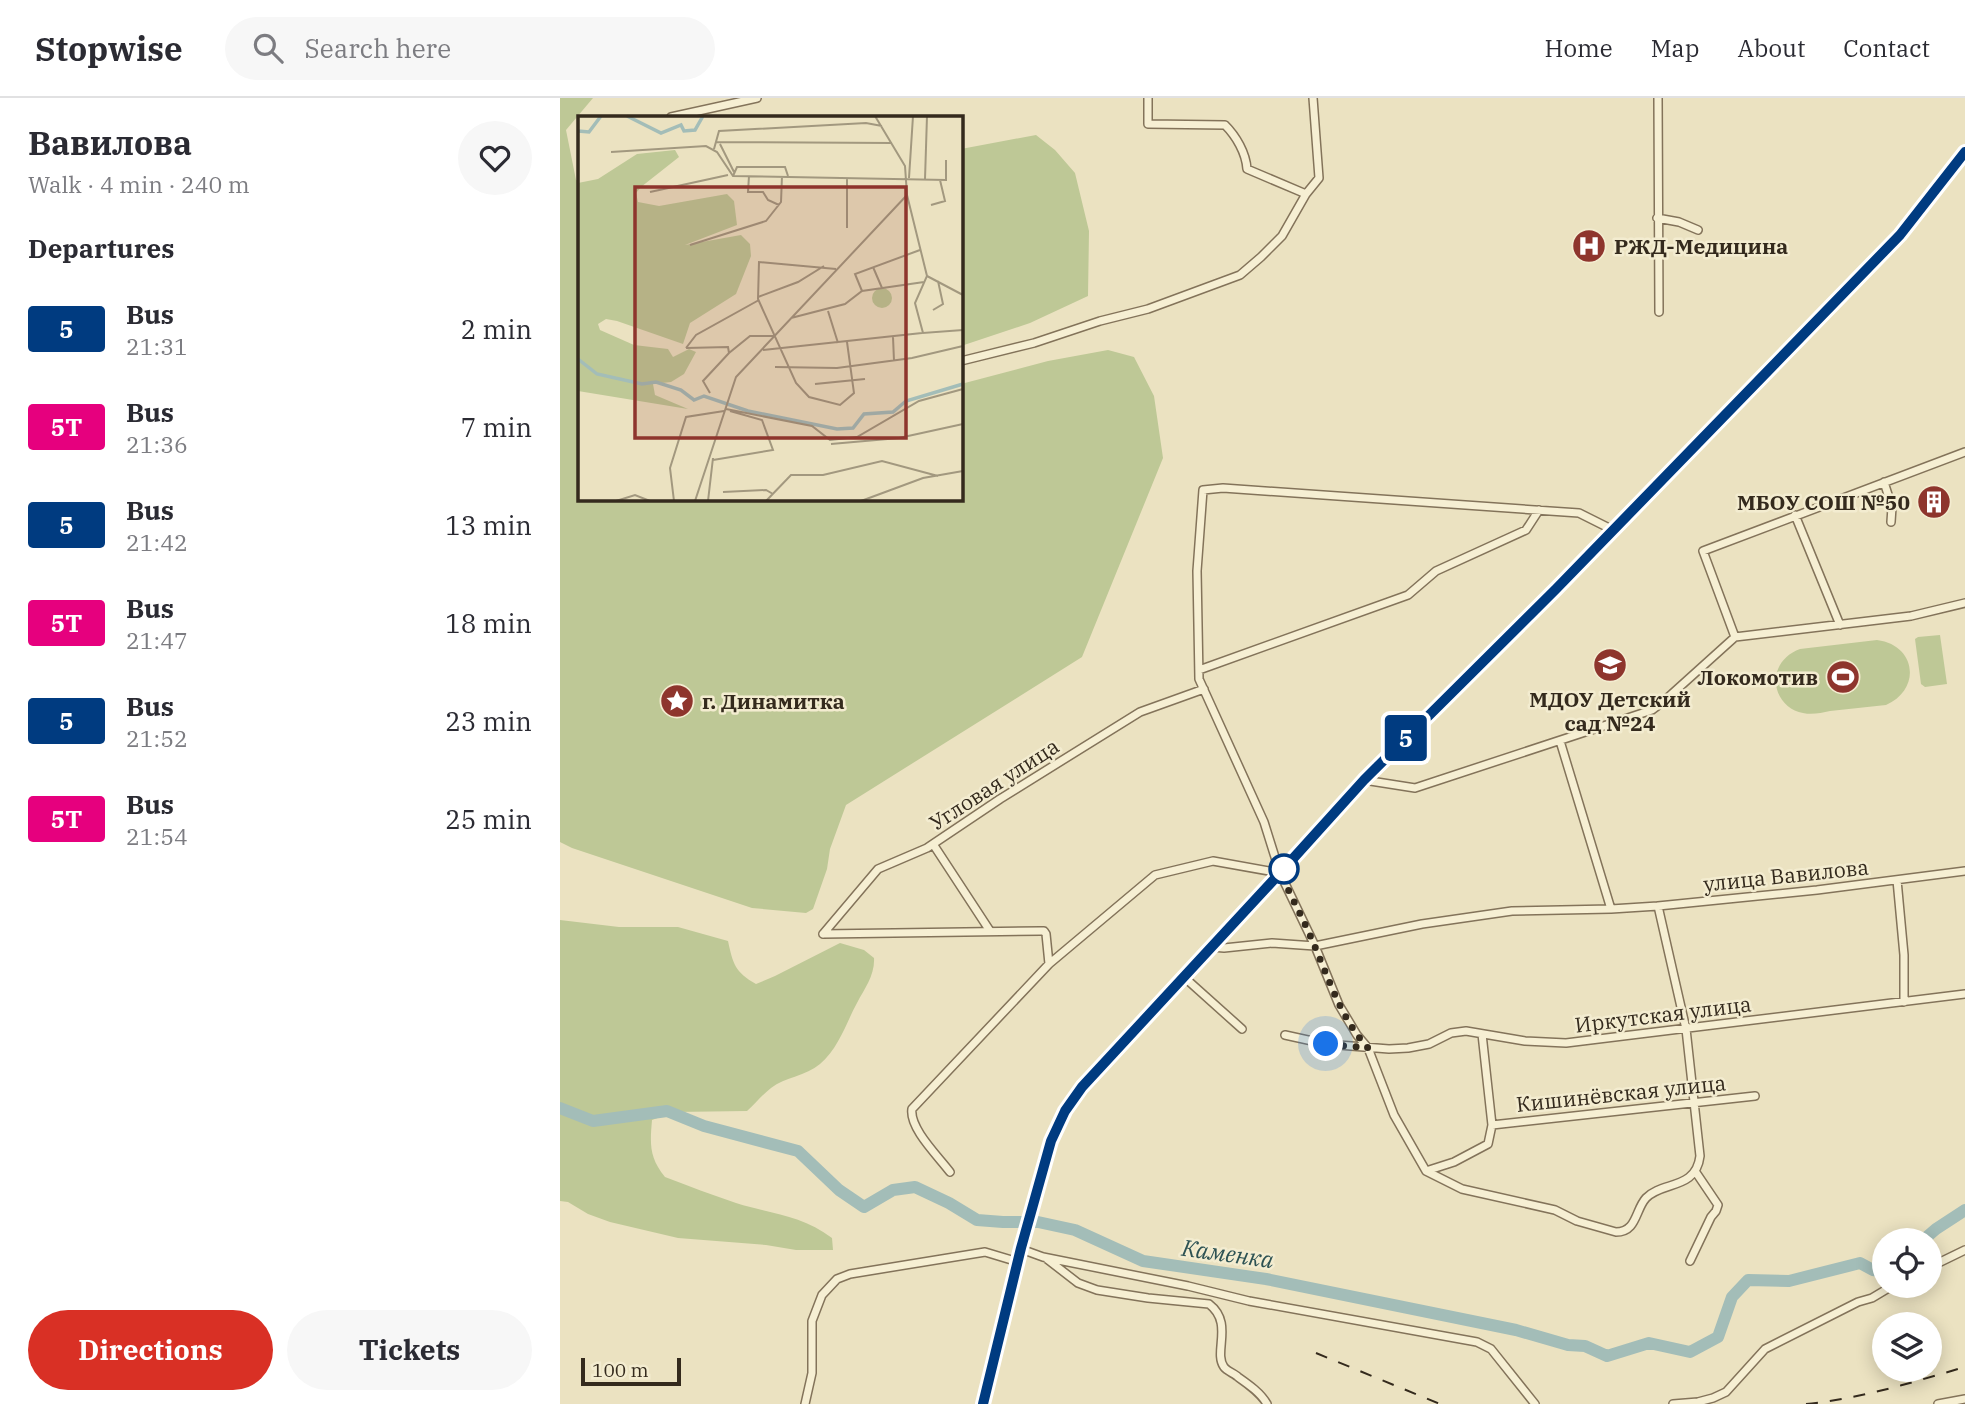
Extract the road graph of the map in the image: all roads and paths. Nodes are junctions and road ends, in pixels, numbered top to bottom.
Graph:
1 (757, 98) edge
2 (1148, 98) edge
3 (1314, 98) edge
4 (1658, 98) edge
5 (676, 116) edge
6 (1965, 152) edge
7 (1306, 194) junction
8 (1657, 218) junction
9 (1698, 230) dead end
10 (1659, 312) dead end
11 (962, 361) edge
12 (1965, 452) edge
13 (1884, 482) junction
14 (1539, 510) junction
15 (1795, 515) junction
16 (1891, 522) dead end
17 (1613, 530) junction
18 (1965, 603) edge
19 (1840, 625) junction
20 (1735, 638) junction
21 (1199, 670) junction
22 (1203, 689) junction
23 (1560, 741) junction
24 (1364, 780) junction
25 (933, 844) junction
26 (1965, 871) edge
27 (1280, 873) junction
28 (1897, 880) junction
29 (1658, 906) junction
30 (1611, 909) junction
31 (990, 931) junction
32 (1315, 946) junction
33 (1212, 947) junction
34 (1049, 964) junction
35 (1184, 977) junction
36 (1965, 994) edge
37 (1904, 1002) junction
38 (1242, 1029) dead end
39 (1686, 1029) junction
40 (1482, 1034) junction
41 (1285, 1035) dead end
42 (1368, 1048) junction
43 (1755, 1096) dead end
44 (1694, 1101) junction
45 (1492, 1125) junction
46 (1426, 1171) junction
47 (1695, 1171) junction
48 (950, 1172) dead end
49 (1023, 1243) junction
50 (1965, 1250) edge
51 (1044, 1257) junction
52 (1690, 1261) dead end
53 (1942, 1261) edge
54 (1018, 1262) junction
55 (1872, 1298) edge
56 (1965, 1399) edge
57 (804, 1404) edge
58 (983, 1404) edge
59 (1267, 1404) edge
60 (1535, 1404) edge
61 (1673, 1404) edge
62 (1938, 1404) edge

1 - 5 street
2 - 7 street
3 - 7 street
4 - 8 street
6 - 17 main road
7 - 11 street
8 - 9 street
8 - 10 street
12 - 13 street
13 - 15 street
13 - 16 street
14 - 17 street
14 - 21 street
14 - 21 street
15 - 19 street
15 - 20 street
17 - 24 main road
18 - 19 street
19 - 20 street
20 - 23 street
21 - 22 street
22 - 25 street, Угловая улица
22 - 27 street
23 - 24 street
23 - 30 street
24 - 27 main road
25 - 31 street
25 - 31 street, Угловая улица
26 - 28 street, улица Вавилова
27 - 32 street
27 - 33 main road
27 - 34 street
28 - 29 street, улица Вавилова
28 - 37 street
29 - 30 street, улица Вавилова
29 - 39 street
30 - 32 street, улица Вавилова
31 - 34 street
32 - 33 street, улица Вавилова
32 - 42 street
33 - 35 main road
34 - 48 street
35 - 38 street
35 - 49 main road
36 - 37 street, Иркутская улица
37 - 39 street, Иркутская улица
39 - 40 street, Иркутская улица
39 - 44 street
40 - 42 street, Иркутская улица
40 - 45 street
41 - 42 street, Иркутская улица
42 - 46 street
43 - 44 street, Кишинёвская улица
44 - 45 street, Кишинёвская улица
44 - 47 street
45 - 46 street
46 - 47 street
47 - 52 street
49 - 51 street
49 - 54 main road
50 - 53 street
51 - 59 street
51 - 60 street
54 - 57 street
54 - 58 main road
55 - 61 street
56 - 62 street

